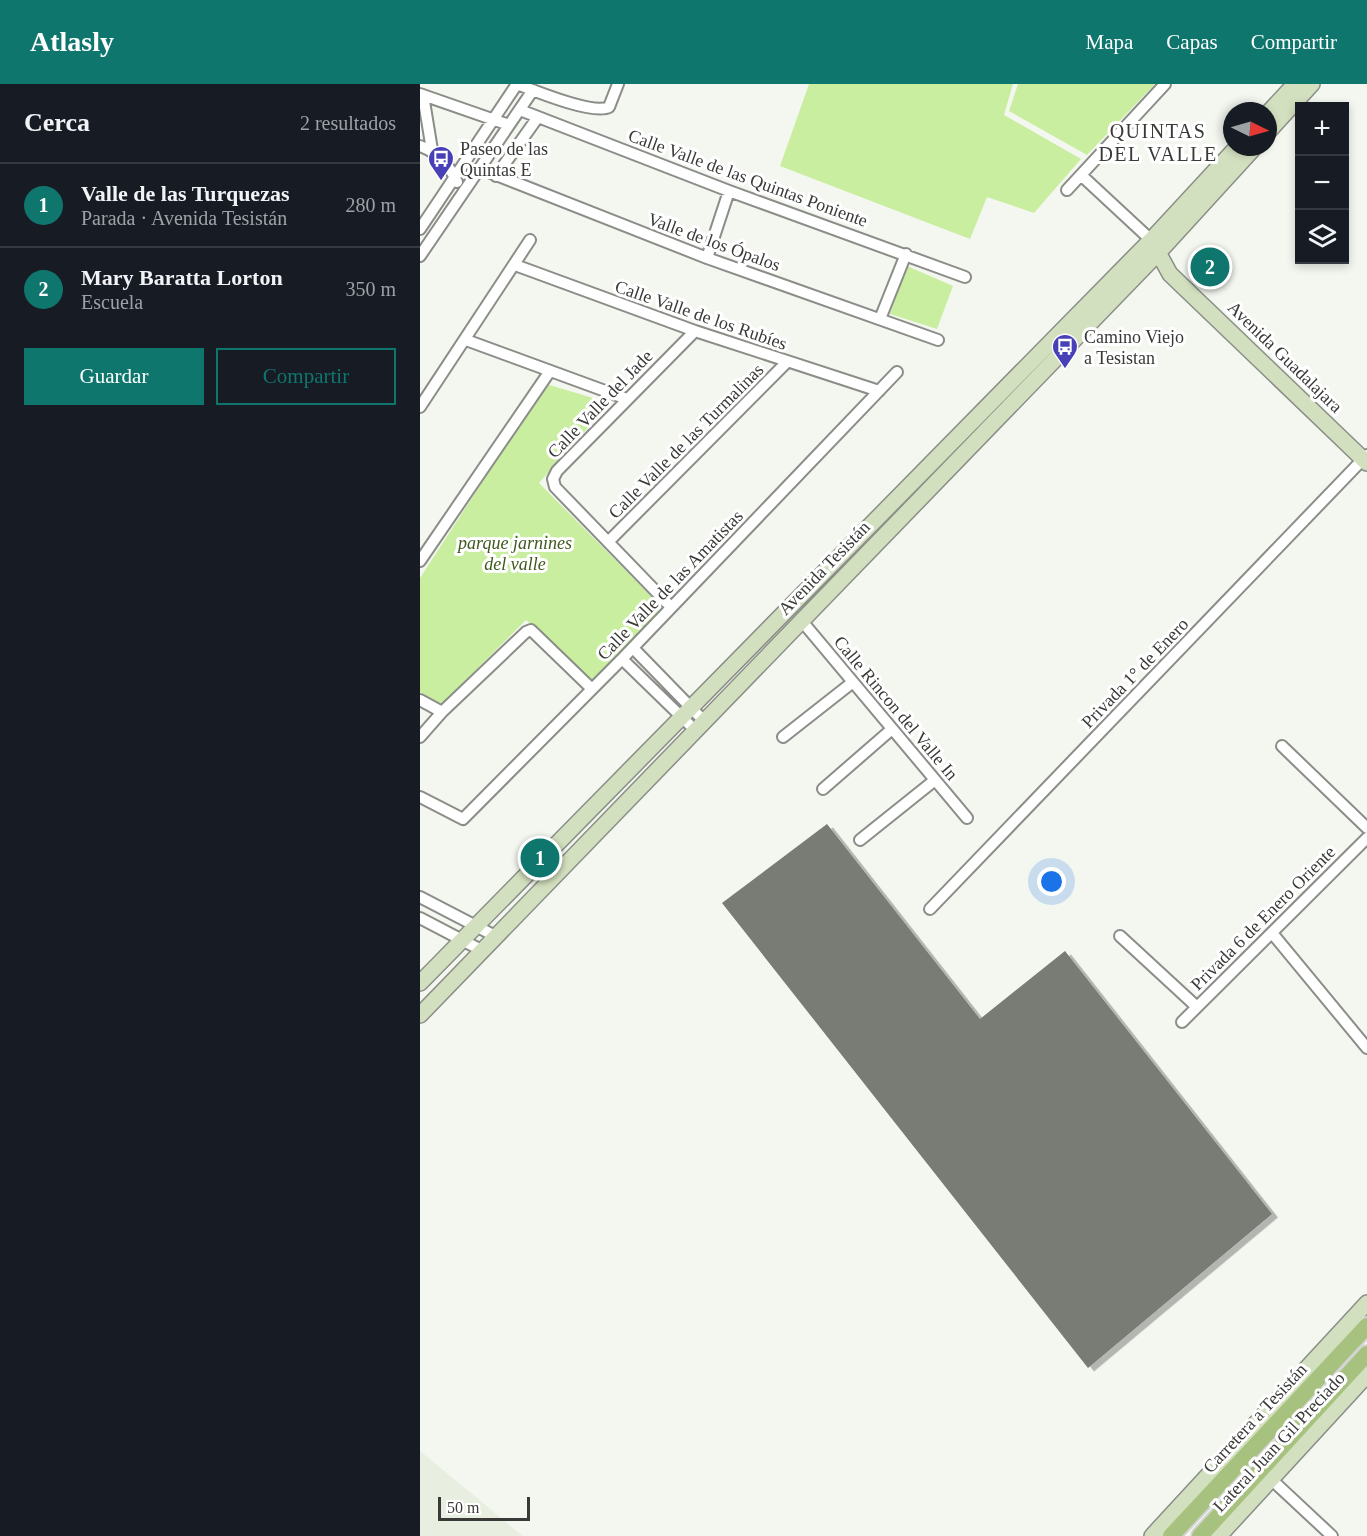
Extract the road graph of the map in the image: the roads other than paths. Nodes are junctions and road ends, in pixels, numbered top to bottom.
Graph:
1 (517, 84) edge
2 (618, 84) edge
3 (1164, 84) edge
4 (1295, 84) edge
5 (1312, 84) edge
6 (533, 90) junction
7 (422, 94) edge
8 (1277, 104) edge
9 (520, 110) junction
10 (538, 117) junction
11 (494, 120) junction
12 (1277, 122) edge
13 (509, 125) junction
14 (420, 146) edge
15 (432, 150) junction
16 (1230, 156) edge
17 (1246, 156) edge
18 (481, 169) junction
19 (496, 176) junction
20 (1081, 176) junction
21 (455, 178) junction
22 (729, 190) junction
23 (1067, 190) dead end
24 (461, 197) junction
25 (420, 228) edge
26 (530, 240) dead end
27 (1155, 246) junction
28 (906, 254) junction
29 (420, 256) edge
30 (707, 258) junction
31 (515, 265) junction
32 (965, 277) dead end
33 (880, 319) junction
34 (695, 331) junction
35 (466, 340) junction
36 (938, 340) dead end
37 (787, 362) junction
38 (550, 371) junction
39 (897, 372) dead end
40 (879, 391) junction
41 (627, 399) junction
42 (420, 407) edge
43 (1366, 459) edge
44 (608, 542) junction
45 (420, 561) edge
46 (671, 607) junction
47 (801, 620) junction
48 (633, 648) junction
49 (622, 659) junction
50 (853, 682) junction
51 (592, 689) junction
52 (420, 700) edge
53 (442, 712) junction
54 (687, 713) junction
55 (699, 725) junction
56 (892, 729) junction
57 (420, 737) edge
58 (783, 737) dead end
59 (1282, 746) dead end
60 (935, 780) junction
61 (823, 789) dead end
62 (420, 797) edge
63 (967, 818) dead end
64 (1367, 828) edge
65 (1367, 838) edge
66 (860, 840) dead end
67 (420, 897) edge
68 (930, 909) dead end
69 (420, 918) edge
70 (476, 926) junction
71 (1272, 933) junction
72 (1120, 936) dead end
73 (497, 937) junction
74 (462, 940) junction
75 (483, 951) junction
76 (420, 984) edge
77 (1197, 1007) junction
78 (420, 1016) edge
79 (1182, 1022) dead end
80 (1367, 1048) edge
81 (1367, 1303) edge
82 (1367, 1326) edge
83 (1367, 1354) edge
84 (1367, 1375) edge
85 (1270, 1479) junction
86 (1152, 1536) edge
87 (1171, 1536) edge
88 (1200, 1536) edge
89 (1219, 1536) edge
90 (1332, 1536) edge

1 - 6 street
1 - 11 street
2 - 6 street
3 - 20 street
4 - 8 street
5 - 12 street
6 - 9 street
7 - 11 street
7 - 15 street
9 - 10 street, Calle Valle de las Quintas Poniente
9 - 13 street
10 - 19 street
10 - 22 street, Calle Valle de las Quintas Poniente
11 - 13 street
11 - 21 street
13 - 18 street
14 - 15 street
15 - 21 street
16 - 27 street, Avenida Tesistán
17 - 27 street, Avenida Tesistán
18 - 19 street, Valle de los Ópalos
18 - 24 street
19 - 30 street, Valle de los Ópalos
20 - 23 street
20 - 27 street, Avenida Guadalajara
21 - 24 street
21 - 25 street
22 - 28 street, Calle Valle de las Quintas Poniente
22 - 30 street
24 - 29 street
26 - 31 street
27 - 43 street, Avenida Guadalajara
27 - 47 street, Avenida Tesistán
27 - 54 street, Avenida Tesistán
28 - 32 street, Calle Valle de las Quintas Poniente
28 - 33 street
30 - 33 street, Valle de los Ópalos
31 - 34 street, Calle Valle de los Rubíes
31 - 35 street
33 - 36 street, Valle de los Ópalos
34 - 37 street, Calle Valle de los Rubíes
34 - 41 street, Calle Valle del Jade
35 - 38 street
35 - 42 street
37 - 40 street, Calle Valle de los Rubíes
37 - 44 street, Calle Valle de las Turmalinas
38 - 41 street
38 - 45 street
39 - 40 street, Calle Valle de las Amatistas
40 - 46 street, Calle Valle de las Amatistas
41 - 44 street, Calle Valle del Jade
43 - 68 street, Privada 1° de Enero
44 - 46 street, Calle Valle del Jade
46 - 48 street, Calle Valle de las Amatistas
47 - 50 street, Calle Rincon del Valle In
47 - 55 street, Avenida Tesistán
48 - 49 street, Calle Valle de las Amatistas
48 - 54 street
49 - 51 street, Calle Valle de las Amatistas
49 - 54 street
50 - 56 street, Calle Rincon del Valle In
50 - 58 street
51 - 53 street
51 - 62 street, Calle Valle de las Amatistas
52 - 53 street
53 - 57 street
54 - 55 street
54 - 70 street, Avenida Tesistán
55 - 73 street, Avenida Tesistán
56 - 60 street, Calle Rincon del Valle In
56 - 61 street
59 - 64 street
60 - 63 street, Calle Rincon del Valle In
60 - 66 street
65 - 71 street, Privada 6 de Enero Oriente
67 - 70 street
69 - 74 street
70 - 73 street
70 - 74 street, Avenida Tesistán
71 - 77 street, Privada 6 de Enero Oriente
71 - 80 street
72 - 77 street
73 - 75 street, Avenida Tesistán
74 - 75 street
74 - 76 street, Avenida Tesistán
75 - 78 street, Avenida Tesistán
77 - 79 street, Privada 6 de Enero Oriente
81 - 86 street, Lateral Juan Gil Preciado
82 - 87 main road, Carretera a Tesistán
83 - 88 main road
84 - 85 street, Lateral Juan Gil Preciado
85 - 89 street, Lateral Juan Gil Preciado
85 - 90 street

